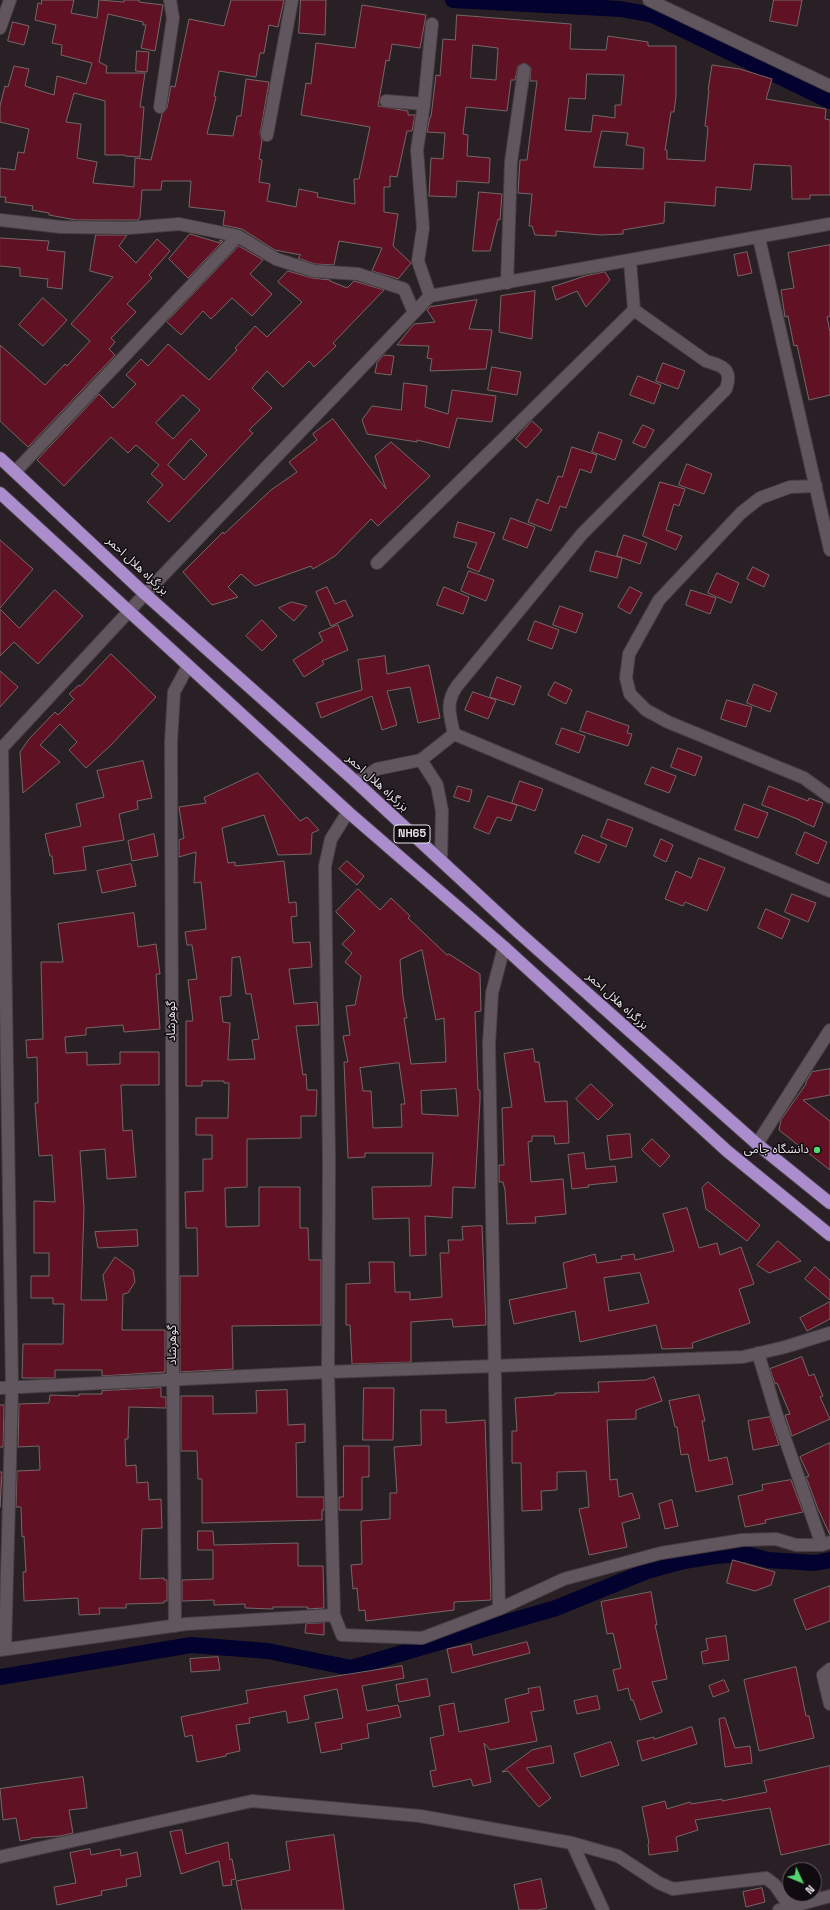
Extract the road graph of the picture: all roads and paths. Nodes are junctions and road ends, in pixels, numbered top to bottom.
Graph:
1 (10, 0) edge
2 (170, 0) edge
3 (292, 0) edge
4 (649, 0) edge
5 (432, 24) dead end
6 (0, 28) edge
7 (524, 70) dead end
8 (830, 86) edge
9 (386, 101) dead end
10 (424, 104) junction
11 (160, 107) dead end
12 (267, 135) dead end
13 (0, 220) edge
14 (830, 224) edge
15 (238, 236) junction
16 (759, 238) junction
17 (630, 261) junction
18 (507, 283) junction
19 (430, 296) junction
20 (634, 310) junction
21 (414, 313) junction
22 (0, 458) edge
23 (15, 472) junction
24 (816, 486) junction
25 (0, 493) edge
26 (830, 550) edge
27 (377, 563) dead end
28 (146, 594) junction
29 (129, 612) junction
30 (188, 666) junction
31 (454, 734) junction
32 (1, 749) edge
33 (421, 760) junction
34 (356, 782) junction
35 (830, 797) edge
36 (348, 812) junction
37 (441, 860) junction
38 (830, 891) edge
39 (504, 947) junction
40 (830, 1030) edge
41 (757, 1144) junction
42 (830, 1204) edge
43 (830, 1235) edge
44 (830, 1333) edge
45 (758, 1353) junction
46 (494, 1367) junction
47 (328, 1372) junction
48 (173, 1380) junction
49 (6, 1388) edge
50 (826, 1544) edge
51 (499, 1609) junction
52 (334, 1615) junction
53 (175, 1626) junction
54 (3, 1650) edge
55 (830, 1669) edge
56 (830, 1704) edge
57 (572, 1843) junction
58 (0, 1857) edge
59 (830, 1896) edge
60 (785, 1908) edge
61 (603, 1910) edge

1 - 6 street
2 - 11 street
3 - 12 street
4 - 8 street
5 - 10 street
7 - 18 street
9 - 10 street
10 - 19 street
13 - 15 street
14 - 16 street
15 - 21 street
15 - 23 street
16 - 17 street
16 - 24 street
17 - 18 street
17 - 20 street
18 - 19 street
19 - 21 street
20 - 27 street
20 - 31 street
21 - 28 street
22 - 23 highway, بزرگراه هلال احمر / NH65
23 - 28 highway, بزرگراه هلال احمر / NH65
24 - 26 street
24 - 35 street
25 - 29 highway, NH65
28 - 29 street
28 - 34 highway, بزرگراه هلال احمر / NH65
29 - 30 highway, NH65
29 - 32 street
30 - 36 highway, NH65
30 - 48 street, گوهرشاد
31 - 33 street
31 - 38 street
32 - 49 street
33 - 34 street
33 - 37 street
34 - 37 highway, بزرگراه هلال احمر / NH65
36 - 39 highway, NH65
36 - 47 street
37 - 41 highway, بزرگراه هلال احمر / NH65
39 - 43 highway, NH65
39 - 46 street
40 - 41 street
41 - 42 highway, بزرگراه هلال احمر / NH65
44 - 45 street
45 - 46 street
45 - 50 street
46 - 47 street
46 - 51 street
47 - 48 street
47 - 52 street
48 - 49 street
48 - 53 street, گوهرشاد
49 - 54 street
50 - 51 street
51 - 52 street
52 - 53 street
53 - 54 street
55 - 56 street
57 - 58 street
57 - 60 street
57 - 61 street
59 - 60 street

